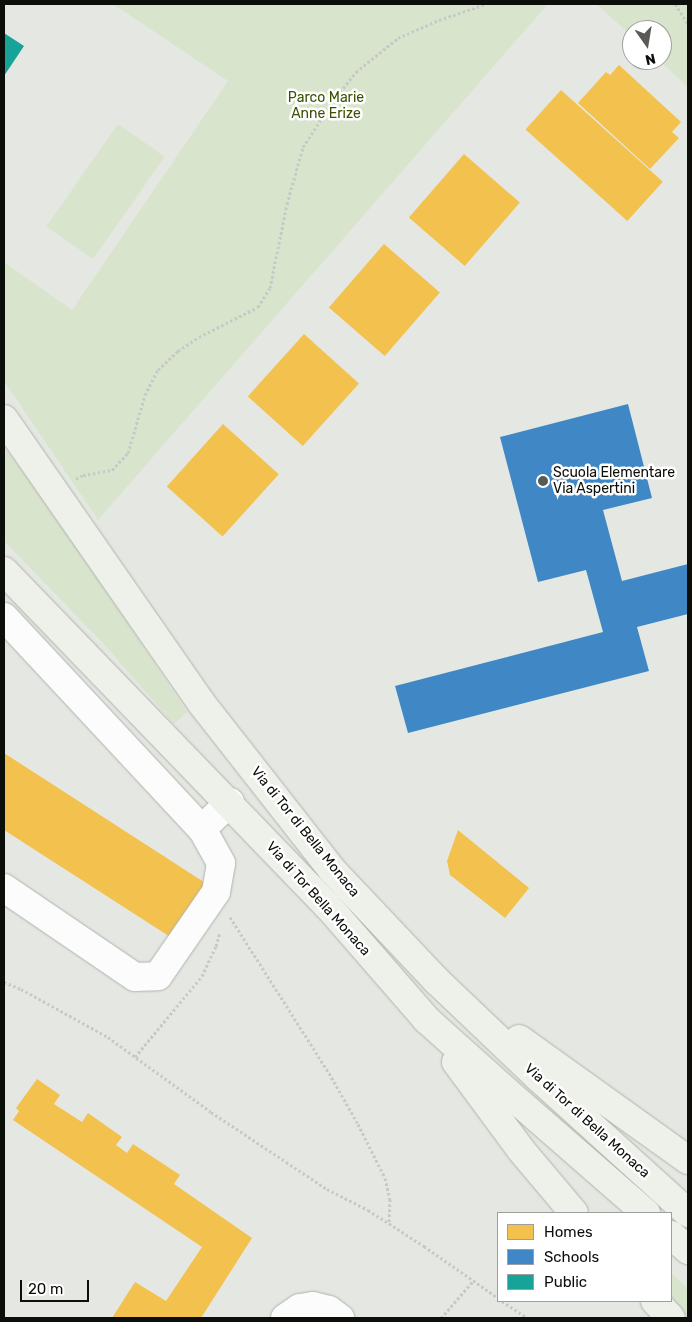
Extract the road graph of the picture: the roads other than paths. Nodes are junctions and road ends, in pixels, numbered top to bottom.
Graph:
1 (4, 419) edge
2 (4, 571) edge
3 (4, 617) edge
4 (230, 802) junction
5 (202, 829) junction
6 (4, 888) edge
7 (437, 981) junction
8 (427, 1020) junction
9 (688, 1160) edge
10 (573, 1212) edge
11 (645, 1212) edge
12 (688, 1213) edge
13 (672, 1236) edge
14 (688, 1250) edge
15 (656, 1302) edge
16 (285, 1318) edge
17 (340, 1318) edge
18 (671, 1318) edge

1 - 7 main road, Via di Tor di Bella Monaca
2 - 4 main road, Via di Tor Bella Monaca
3 - 5 street
4 - 5 street
4 - 8 main road, Via di Tor Bella Monaca
5 - 6 street
7 - 9 main road
7 - 12 main road, Via di Tor di Bella Monaca
8 - 10 main road
8 - 11 main road, Via di Tor Bella Monaca
13 - 14 main road
15 - 18 main road
16 - 17 street

